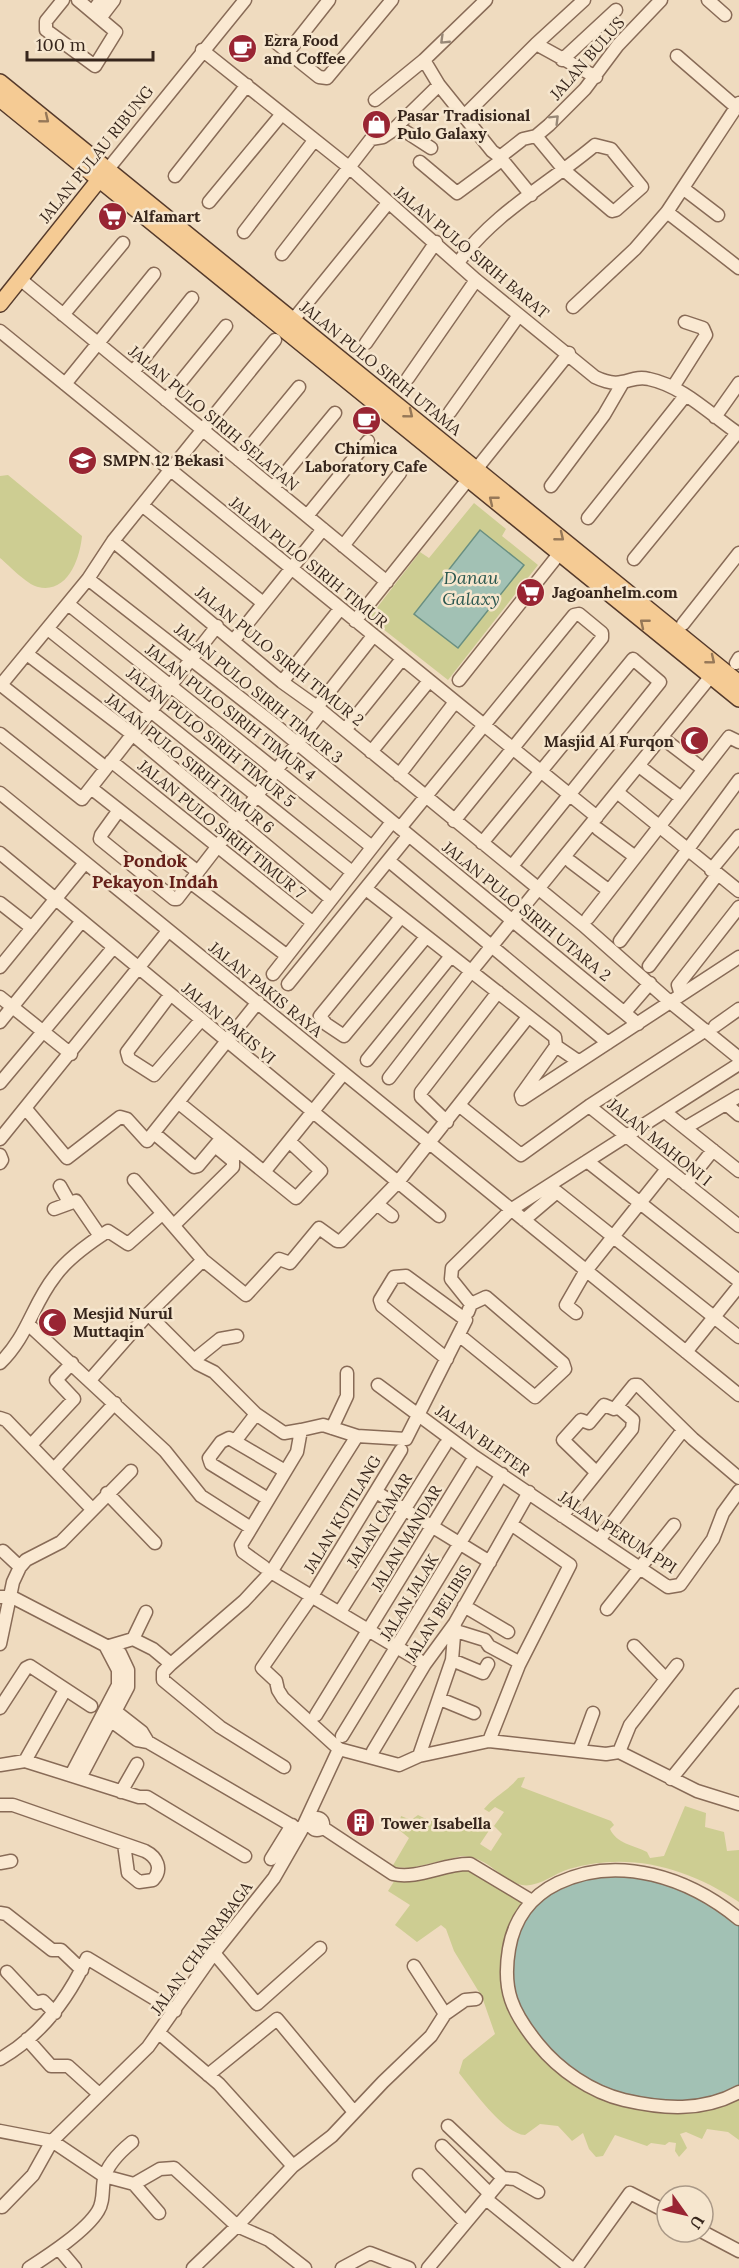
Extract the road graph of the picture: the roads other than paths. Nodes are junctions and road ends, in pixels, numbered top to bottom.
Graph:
1 (63, 0) edge
2 (78, 0) edge
3 (101, 0) edge
4 (114, 0) edge
5 (245, 0) edge
6 (329, 0) edge
7 (392, 0) edge
8 (486, 0) edge
9 (584, 0) edge
10 (662, 0) edge
11 (708, 0) edge
12 (616, 10) dead end
13 (97, 14) junction
14 (725, 15) dead end
15 (274, 41) dead end
16 (536, 44) junction
17 (202, 50) junction
18 (288, 52) junction
19 (677, 57) dead end
20 (424, 60) junction
21 (562, 60) junction
22 (596, 77) junction
23 (0, 82) edge
24 (247, 85) junction
25 (438, 85) junction
26 (0, 99) edge
27 (375, 100) dead end
28 (738, 105) edge
29 (281, 115) junction
30 (465, 115) junction
31 (397, 126) junction
32 (536, 136) junction
33 (314, 142) junction
34 (431, 148) dead end
35 (73, 149) junction
36 (420, 162) dead end
37 (350, 168) junction
38 (565, 171) junction
39 (104, 173) junction
40 (175, 176) dead end
41 (684, 189) junction
42 (531, 195) junction
43 (209, 202) dead end
44 (388, 203) junction
45 (667, 212) junction
46 (718, 214) dead end
47 (244, 231) dead end
48 (436, 242) junction
49 (123, 243) dead end
50 (282, 254) dead end
51 (458, 263) junction
52 (739, 268) edge
53 (154, 274) dead end
54 (20, 279) junction
55 (476, 280) junction
56 (192, 298) dead end
57 (0, 304) edge
58 (573, 307) dead end
59 (63, 315) junction
60 (519, 315) junction
61 (685, 322) dead end
62 (290, 324) junction
63 (226, 326) dead end
64 (0, 331) edge
65 (275, 340) dead end
66 (366, 343) dead end
67 (98, 344) junction
68 (569, 353) junction
69 (133, 372) junction
70 (408, 378) dead end
71 (739, 383) edge
72 (65, 384) junction
73 (622, 384) junction
74 (299, 387) dead end
75 (673, 387) junction
76 (685, 396) junction
77 (166, 399) junction
78 (450, 412) dead end
79 (335, 413) dead end
80 (715, 417) junction
81 (203, 430) junction
82 (738, 433) edge
83 (368, 441) dead end
84 (238, 460) junction
85 (170, 470) junction
86 (400, 473) dead end
87 (472, 474) junction
88 (551, 486) dead end
89 (273, 488) junction
90 (142, 504) junction
91 (307, 516) junction
92 (588, 518) dead end
93 (323, 529) junction
94 (113, 541) junction
95 (343, 546) junction
96 (559, 554) junction
97 (739, 554) edge
98 (634, 559) dead end
99 (291, 568) junction
100 (88, 579) junction
101 (387, 582) junction
102 (263, 603) junction
103 (68, 604) junction
104 (340, 609) junction
105 (355, 621) junction
106 (683, 624) dead end
107 (217, 626) junction
108 (48, 629) junction
109 (374, 636) junction
110 (234, 640) junction
111 (27, 654) junction
112 (190, 659) junction
113 (402, 659) junction
114 (711, 676) junction
115 (459, 680) dead end
116 (429, 681) junction
117 (282, 682) junction
118 (739, 683) edge
119 (170, 684) junction
120 (0, 686) edge
121 (739, 699) edge
122 (455, 702) junction
123 (151, 709) junction
124 (320, 709) junction
125 (485, 726) junction
126 (345, 730) junction
127 (0, 734) edge
128 (132, 734) junction
129 (662, 737) junction
130 (739, 742) edge
131 (297, 744) junction
132 (513, 749) junction
133 (371, 752) junction
134 (108, 765) junction
135 (639, 766) junction
136 (277, 769) junction
137 (703, 769) junction
138 (540, 771) junction
139 (399, 775) junction
140 (739, 780) edge
141 (92, 788) junction
142 (617, 792) junction
143 (0, 794) edge
144 (569, 795) junction
145 (258, 796) junction
146 (680, 797) junction
147 (426, 798) junction
148 (119, 810) junction
149 (454, 821) junction
150 (236, 822) junction
151 (597, 823) junction
152 (658, 825) junction
153 (400, 829) junction
154 (739, 836) edge
155 (482, 843) junction
156 (217, 846) junction
157 (372, 847) junction
158 (687, 850) junction
159 (0, 853) edge
160 (634, 856) junction
161 (389, 861) junction
162 (571, 862) dead end
163 (84, 864) junction
164 (512, 866) junction
165 (198, 872) junction
166 (352, 872) junction
167 (714, 873) junction
168 (190, 882) junction
169 (539, 888) junction
170 (366, 889) junction
171 (608, 890) junction
172 (739, 890) edge
173 (331, 898) junction
174 (54, 900) junction
175 (1, 907) edge
176 (739, 907) edge
177 (401, 917) junction
178 (588, 918) dead end
179 (514, 920) junction
180 (81, 922) junction
181 (312, 922) junction
182 (32, 928) junction
183 (168, 931) junction
184 (426, 937) junction
185 (620, 942) dead end
186 (494, 945) junction
187 (113, 948) junction
188 (286, 955) junction
189 (451, 956) junction
190 (739, 957) edge
191 (649, 966) dead end
192 (0, 967) edge
193 (140, 969) junction
194 (471, 972) junction
195 (273, 974) dead end
196 (650, 983) junction
197 (288, 984) dead end
198 (498, 992) junction
199 (170, 995) junction
200 (681, 995) junction
201 (0, 997) edge
202 (258, 1002) junction
203 (670, 1002) junction
204 (13, 1007) junction
205 (739, 1009) edge
206 (625, 1012) junction
207 (528, 1017) junction
208 (201, 1020) junction
209 (0, 1022) edge
210 (638, 1024) junction
211 (711, 1028) junction
212 (43, 1031) junction
213 (228, 1042) junction
214 (609, 1043) junction
215 (555, 1046) junction
216 (71, 1054) junction
217 (739, 1058) edge
218 (367, 1060) dead end
219 (578, 1061) junction
220 (739, 1064) edge
221 (343, 1074) junction
222 (389, 1078) dead end
223 (0, 1083) edge
224 (739, 1096) edge
225 (179, 1103) junction
226 (726, 1104) junction
227 (460, 1106) junction
228 (589, 1106) junction
229 (26, 1109) junction
230 (311, 1112) junction
231 (665, 1112) junction
232 (739, 1115) edge
233 (447, 1122) junction
234 (685, 1128) junction
235 (155, 1134) junction
236 (626, 1137) junction
237 (0, 1139) edge
238 (218, 1141) junction
239 (289, 1142) junction
240 (428, 1144) junction
241 (713, 1150) junction
242 (0, 1155) edge
243 (587, 1161) junction
244 (0, 1163) edge
245 (667, 1169) junction
246 (739, 1171) edge
247 (264, 1172) junction
248 (134, 1180) dead end
249 (398, 1182) junction
250 (686, 1184) junction
251 (60, 1186) dead end
252 (69, 1202) junction
253 (640, 1203) junction
254 (377, 1204) junction
255 (54, 1209) dead end
256 (512, 1209) junction
257 (162, 1214) junction
258 (392, 1216) dead end
259 (439, 1216) dead end
260 (524, 1220) junction
261 (174, 1224) junction
262 (739, 1226) edge
263 (100, 1236) junction
264 (613, 1237) junction
265 (203, 1260) junction
266 (585, 1272) junction
267 (739, 1281) edge
268 (739, 1286) edge
269 (471, 1304) junction
270 (576, 1313) dead end
271 (148, 1314) junction
272 (714, 1317) junction
273 (466, 1320) junction
274 (28, 1324) junction
275 (459, 1335) junction
276 (237, 1336) dead end
277 (739, 1337) edge
278 (686, 1352) junction
279 (447, 1359) junction
280 (194, 1360) junction
281 (0, 1363) edge
282 (72, 1363) junction
283 (347, 1373) dead end
284 (90, 1380) junction
285 (378, 1385) dead end
286 (739, 1395) edge
287 (115, 1403) junction
288 (617, 1406) junction
289 (256, 1414) junction
290 (418, 1415) junction
291 (0, 1418) edge
292 (332, 1428) junction
293 (301, 1430) junction
294 (683, 1430) junction
295 (357, 1436) junction
296 (236, 1440) junction
297 (31, 1445) junction
298 (402, 1445) junction
299 (445, 1445) dead end
300 (471, 1463) dead end
301 (54, 1469) junction
302 (131, 1471) dead end
303 (285, 1471) junction
304 (596, 1472) junction
305 (502, 1474) junction
306 (739, 1478) edge
307 (739, 1491) edge
308 (376, 1492) junction
309 (529, 1492) junction
310 (107, 1493) junction
311 (268, 1499) junction
312 (92, 1509) junction
313 (404, 1510) junction
314 (562, 1515) junction
315 (511, 1524) junction
316 (674, 1525) dead end
317 (432, 1527) junction
318 (251, 1528) junction
319 (599, 1540) junction
320 (155, 1543) dead end
321 (460, 1544) junction
322 (3, 1551) dead end
323 (489, 1562) junction
324 (20, 1567) junction
325 (641, 1568) junction
326 (268, 1570) junction
327 (312, 1596) junction
328 (6, 1597) edge
329 (464, 1605) junction
330 (607, 1609) dead end
331 (146, 1612) dead end
332 (340, 1612) junction
333 (455, 1627) junction
334 (369, 1630) junction
335 (508, 1632) dead end
336 (133, 1639) junction
337 (0, 1644) edge
338 (634, 1646) dead end
339 (106, 1647) junction
340 (398, 1648) junction
341 (453, 1660) junction
342 (515, 1660) dead end
343 (171, 1664) junction
344 (425, 1664) junction
345 (488, 1665) dead end
346 (677, 1665) dead end
347 (664, 1678) junction
348 (65, 1690) junction
349 (739, 1695) edge
350 (440, 1699) junction
351 (91, 1706) dead end
352 (0, 1708) edge
353 (110, 1713) junction
354 (474, 1713) dead end
355 (593, 1713) dead end
356 (316, 1715) dead end
357 (342, 1736) dead end
358 (489, 1741) junction
359 (339, 1749) junction
360 (373, 1751) dead end
361 (579, 1751) junction
362 (619, 1752) junction
363 (419, 1756) junction
364 (26, 1761) junction
365 (137, 1764) dead end
366 (0, 1765) edge
367 (284, 1767) dead end
368 (76, 1776) junction
369 (671, 1779) junction
370 (124, 1786) junction
371 (317, 1797) junction
372 (739, 1804) edge
373 (0, 1805) edge
374 (309, 1826) junction
375 (124, 1844) dead end
376 (245, 1856) dead end
377 (271, 1859) dead end
378 (530, 1900) junction
379 (0, 1913) edge
380 (739, 1919) edge
381 (320, 1947) dead end
382 (214, 1953) junction
383 (414, 1966) dead end
384 (82, 1970) junction
385 (7, 1972) dead end
386 (476, 1999) dead end
387 (175, 2011) junction
388 (55, 2013) junction
389 (444, 2013) junction
390 (159, 2033) junction
391 (27, 2039) junction
392 (0, 2059) edge
393 (208, 2075) junction
394 (739, 2092) edge
395 (99, 2094) junction
396 (354, 2112) junction
397 (448, 2126) dead end
398 (0, 2131) edge
399 (52, 2141) junction
400 (132, 2142) dead end
401 (442, 2146) dead end
402 (293, 2166) junction
403 (419, 2175) dead end
404 (104, 2176) junction
405 (503, 2178) junction
406 (134, 2184) junction
407 (538, 2192) dead end
408 (488, 2196) junction
409 (655, 2206) edge
410 (2, 2207) dead end
411 (159, 2213) dead end
412 (465, 2222) junction
413 (237, 2226) junction
414 (715, 2238) edge
415 (59, 2249) junction
416 (739, 2251) edge
417 (29, 2268) edge
418 (75, 2268) edge
419 (193, 2268) edge
420 (305, 2268) edge
421 (342, 2268) edge
422 (409, 2268) edge
423 (428, 2268) edge
424 (571, 2268) edge
425 (576, 2268) edge

1 - 13 street
2 - 13 street
3 - 13 street
4 - 13 street
5 - 17 street, JALAN PULAU RIBUNG
6 - 18 street
7 - 18 street
8 -> 20 street
9 - 16 street
10 - 22 street, JALAN BULUS
11 - 14 street
12 - 21 street
15 - 18 street
16 - 21 street
16 - 30 street
17 - 24 street, JALAN PULO SIRIH BARAT
17 - 39 street, JALAN PULAU RIBUNG
19 - 28 street
20 - 25 street, JALAN BULUS
20 - 27 street
21 - 22 street
32 -> 22 street, JALAN BULUS
23 -> 35 main road, JALAN PULO SIRIH UTAMA
24 - 29 street, JALAN PULO SIRIH BARAT
24 - 40 street
25 - 30 street, JALAN BULUS
25 - 31 street
26 - 35 main road, JALAN PULO SIRIH UTAMA
28 - 41 street
29 - 33 street, JALAN PULO SIRIH BARAT
29 - 43 street
30 - 32 street, JALAN BULUS
31 - 34 street
31 - 37 street
32 - 38 street
33 - 37 street, JALAN PULO SIRIH BARAT
33 - 47 street
35 - 39 main road, JALAN PULO SIRIH UTAMA
36 - 42 street
37 - 44 street, JALAN PULO SIRIH BARAT
37 - 50 street
38 - 38 street
38 - 42 street
39 - 54 main road, JALAN PULAU RIBUNG
39 - 62 main road, JALAN PULO SIRIH UTAMA
41 - 45 street
41 - 46 street
42 - 51 street
44 - 48 street, JALAN PULO SIRIH BARAT
44 - 62 street
45 - 52 street
45 - 58 street
48 - 51 street, JALAN PULO SIRIH BARAT
48 - 66 street
49 - 59 street
51 - 55 street, JALAN PULO SIRIH BARAT
53 - 67 street
54 - 57 main road, JALAN PULAU RIBUNG
54 - 59 street, JALAN PULO SIRIH SELATAN
55 - 60 street, JALAN PULO SIRIH BARAT
55 - 70 street
56 - 69 street
59 - 67 street, JALAN PULO SIRIH SELATAN
60 - 68 street, JALAN PULO SIRIH BARAT
60 - 78 street
61 - 75 street
62 - 87 main road, JALAN PULO SIRIH UTAMA
63 - 77 street
64 - 72 street, JALAN PULO SIRIH TIMUR
65 - 81 street
67 - 69 street, JALAN PULO SIRIH SELATAN
67 - 72 street
68 - 73 street, JALAN PULO SIRIH BARAT
68 - 87 street
69 - 77 street, JALAN PULO SIRIH SELATAN
71 - 80 street
72 - 85 street, JALAN PULO SIRIH TIMUR
73 - 75 street, JALAN PULO SIRIH BARAT
73 - 88 street
74 - 84 street
75 - 76 street, JALAN PULO SIRIH BARAT
76 - 80 street, JALAN PULO SIRIH BARAT
76 - 92 street
77 - 81 street, JALAN PULO SIRIH SELATAN
79 - 89 street
80 - 82 street, JALAN PULO SIRIH BARAT
81 - 84 street, JALAN PULO SIRIH SELATAN
81 - 85 street
82 - 98 street
83 - 91 street
84 - 89 street, JALAN PULO SIRIH SELATAN
85 - 90 street
85 - 99 street, JALAN PULO SIRIH TIMUR
86 - 95 street
96 -> 87 main road, JALAN PULO SIRIH UTAMA
87 - 101 street
87 -> 118 main road, JALAN PULO SIRIH UTAMA
89 - 91 street, JALAN PULO SIRIH SELATAN
90 - 94 street
90 - 102 street
91 - 93 street, JALAN PULO SIRIH SELATAN
93 - 95 street, JALAN PULO SIRIH SELATAN
93 - 99 street
94 - 100 street
94 - 107 street, JALAN PULO SIRIH TIMUR 2
95 - 101 street, JALAN PULO SIRIH SELATAN
114 -> 96 main road, JALAN PULO SIRIH UTAMA
96 - 115 street
97 - 106 street
99 - 102 street
99 - 104 street, JALAN PULO SIRIH TIMUR
100 - 103 street
100 - 112 street, JALAN PULO SIRIH TIMUR 3
101 - 105 street
102 - 110 street
103 - 108 street
103 - 119 street, JALAN PULO SIRIH TIMUR 4
104 - 105 street, JALAN PULO SIRIH TIMUR
104 - 117 street
105 - 109 street, JALAN PULO SIRIH TIMUR
107 - 110 street, JALAN PULO SIRIH TIMUR 2
107 - 112 street
108 - 111 street
108 - 123 street, JALAN PULO SIRIH TIMUR 5
109 - 113 street, JALAN PULO SIRIH TIMUR
109 - 124 street
110 - 117 street, JALAN PULO SIRIH TIMUR 2
111 - 120 street
111 - 128 street, JALAN PULO SIRIH TIMUR 6
112 - 119 street
112 - 131 street, JALAN PULO SIRIH TIMUR 3
113 - 116 street, JALAN PULO SIRIH TIMUR
113 - 126 street
114 - 121 main road, JALAN PULO SIRIH UTAMA
114 - 129 street
116 - 122 street, JALAN PULO SIRIH TIMUR
116 - 133 street
117 - 124 street, JALAN PULO SIRIH TIMUR 2
119 - 123 street
119 - 136 street, JALAN PULO SIRIH TIMUR 4
120 - 134 street, JALAN PULO SIRIH TIMUR 7
122 - 125 street, JALAN PULO SIRIH TIMUR
122 - 139 street
123 - 128 street
123 - 145 street, JALAN PULO SIRIH TIMUR 5
124 - 126 street, JALAN PULO SIRIH TIMUR 2
124 - 131 street
125 - 132 street, JALAN PULO SIRIH TIMUR
125 - 132 street
125 - 147 street
126 - 133 street, JALAN PULO SIRIH TIMUR 2
127 - 141 street
128 - 134 street
128 - 150 street, JALAN PULO SIRIH TIMUR 6
129 - 135 street
129 - 137 street
130 - 137 street
131 - 136 street
131 - 153 street, JALAN PULO SIRIH TIMUR 3
132 - 138 street, JALAN PULO SIRIH TIMUR
132 - 149 street
133 - 139 street, JALAN PULO SIRIH TIMUR 2
134 - 141 street
134 - 156 street, JALAN PULO SIRIH TIMUR 7
135 - 142 street
135 - 146 street
136 - 145 street
136 - 157 street, JALAN PULO SIRIH TIMUR 4
137 - 146 street
138 - 144 street, JALAN PULO SIRIH TIMUR
138 - 144 street
138 - 155 street
139 - 147 street, JALAN PULO SIRIH TIMUR 2
140 - 158 street
141 - 148 street
142 - 151 street
142 - 152 street
143 - 163 street, JALAN PAKIS RAYA
144 - 151 street, JALAN PULO SIRIH TIMUR
144 - 164 street
145 - 150 street
145 - 166 street, JALAN PULO SIRIH TIMUR 5
146 - 152 street
147 - 149 street, JALAN PULO SIRIH TIMUR 2
147 - 153 street
148 - 165 street
148 - 168 street
149 - 155 street, JALAN PULO SIRIH TIMUR 2
150 - 156 street
150 - 173 street, JALAN PULO SIRIH TIMUR 6
151 - 160 street, JALAN PULO SIRIH TIMUR
151 - 169 street
152 - 158 street
152 - 160 street
153 - 157 street
153 - 161 street
153 - 179 street, JALAN PULO SIRIH UTARA 2
154 - 167 street
155 - 164 street, JALAN PULO SIRIH TIMUR 2
156 - 165 street
156 - 181 street, JALAN PULO SIRIH TIMUR 7
157 - 166 street
158 - 167 street
158 - 185 street
159 - 174 street, JALAN PAKIS VI
160 - 171 street
161 - 170 street
161 - 186 street
162 - 171 street
163 - 174 street
163 - 183 street, JALAN PAKIS RAYA
164 - 169 street, JALAN PULO SIRIH TIMUR 2
165 - 168 street
166 - 173 street
167 - 172 street
167 - 191 street
168 - 188 street
169 - 179 street
169 - 196 street, JALAN PULO SIRIH TIMUR 2
170 - 177 street
170 - 197 street
171 - 178 street
173 - 181 street
174 - 180 street, JALAN PAKIS VI
174 - 182 street
175 - 182 street
176 - 200 street
177 - 184 street
177 - 184 street
179 - 186 street
179 - 206 street, JALAN PULO SIRIH UTARA 2
180 - 187 street, JALAN PAKIS VI
180 - 204 street
181 - 188 street
182 - 192 street
183 - 193 street
183 - 202 street, JALAN PAKIS RAYA
184 - 189 street
186 - 194 street
186 - 214 street
187 - 193 street, JALAN PAKIS VI
187 - 212 street
188 - 195 street
189 - 194 street
189 - 218 street
190 - 200 street
193 - 199 street, JALAN PAKIS VI
193 - 216 street
194 - 198 street
194 - 222 street
196 - 203 street, JALAN PULO SIRIH TIMUR 2
196 - 206 street
198 - 207 street
198 - 233 street
199 - 208 street, JALAN PAKIS VI
199 - 208 street
200 - 203 street
201 - 204 street
202 - 213 street
202 - 221 street, JALAN PAKIS RAYA
203 - 210 street
203 - 211 street, JALAN PULO SIRIH TIMUR 2
204 - 209 street
204 - 212 street
205 - 211 street
206 - 210 street, JALAN PULO SIRIH UTARA 2
207 - 215 street
207 - 227 street
208 - 213 street, JALAN PAKIS VI
210 - 214 street
211 - 217 street, JALAN PULO SIRIH TIMUR 2
211 - 228 street
212 - 216 street
212 - 223 street
213 - 225 street
213 - 230 street, JALAN PAKIS VI
214 - 219 street
215 - 219 street
215 - 219 street
216 - 229 street
220 - 231 street
221 - 230 street
221 - 240 street, JALAN PAKIS RAYA
224 - 226 street
225 - 235 street
225 - 238 street
226 - 232 street
226 - 234 street
227 - 228 street
227 - 233 street
228 - 236 street, JALAN MAHONI I
229 - 235 street
229 - 237 street
230 - 239 street
230 - 249 street, JALAN PAKIS VI
231 - 234 street
231 - 236 street
233 - 240 street
234 - 241 street
235 - 238 street
236 - 243 street
236 - 245 street, JALAN MAHONI I
238 - 247 street
238 - 261 street
239 - 247 street
239 - 247 street
240 - 249 street
240 - 256 street, JALAN PAKIS RAYA
241 - 246 street
241 - 250 street
242 - 244 street
243 - 253 street
243 - 256 street
245 - 250 street, JALAN MAHONI I
245 - 253 street
248 - 257 street
249 - 254 street
249 - 259 street, JALAN PAKIS VI
250 - 262 street, JALAN MAHONI I
251 - 252 street
252 - 255 street
252 - 263 street
253 - 264 street
253 - 267 street
254 - 258 street
254 - 265 street
256 - 260 street, JALAN PAKIS RAYA
256 - 269 street
257 - 261 street
257 - 263 street
260 - 264 street
260 - 266 street, JALAN PAKIS RAYA
261 - 265 street
263 - 274 street
264 - 266 street
264 - 272 street
265 - 271 street
266 - 270 street
266 - 278 street, JALAN PAKIS RAYA
268 - 272 street
269 - 273 street, JALAN KUTILANG
269 - 275 street
271 - 280 street
271 - 284 street
272 - 277 street
272 - 278 street
273 - 275 street, JALAN KUTILANG
273 - 279 street
274 - 281 street
274 - 282 street
275 - 279 street, JALAN KUTILANG
276 - 280 street
278 - 286 street, JALAN PAKIS RAYA
279 - 290 street, JALAN KUTILANG
280 - 289 street
282 - 284 street
282 - 297 street
283 - 292 street
284 - 287 street
285 - 290 street, JALAN BLETER
287 - 301 street
287 - 318 street
288 - 294 street
288 - 304 street
288 - 304 street
289 - 293 street
289 - 296 street
290 - 298 street, JALAN KUTILANG
290 - 305 street, JALAN BLETER
291 - 297 street
292 - 293 street
292 - 295 street
293 - 303 street
294 - 306 street
294 - 319 street
295 - 298 street
295 - 326 street
296 - 303 street
296 - 311 street
297 - 301 street
298 - 308 street, JALAN KUTILANG
299 - 313 street, JALAN CAMAR
300 - 317 street, JALAN MANDAR
301 - 312 street
302 - 310 street
303 - 311 street
304 - 314 street
305 - 309 street, JALAN BLETER
305 - 321 street, JALAN JALAK
307 - 325 street, JALAN PERUM PPI
308 - 313 street
308 - 327 street, JALAN KUTILANG
309 - 314 street, JALAN PERUM PPI
309 - 315 street, JALAN BELIBIS
310 - 312 street
310 - 320 street
311 - 318 street
312 - 324 street
313 - 317 street
313 - 332 street, JALAN CAMAR
314 - 319 street, JALAN PERUM PPI
315 - 323 street, JALAN BELIBIS
315 - 358 street
316 - 325 street
317 - 321 street
317 - 334 street, JALAN MANDAR
318 - 326 street
319 - 325 street, JALAN PERUM PPI
321 - 323 street
321 - 340 street, JALAN JALAK
322 - 324 street
323 - 329 street, JALAN BELIBIS
324 - 328 street
325 - 330 street
326 - 327 street
326 - 343 street
327 - 332 street
327 - 359 street, JALAN KUTILANG
328 - 337 street
328 - 339 street
329 - 333 street, JALAN BELIBIS
329 - 335 street
331 - 336 street
332 - 334 street
333 - 341 street
333 - 342 street
333 - 344 street, JALAN BELIBIS
334 - 340 street
334 - 356 street, JALAN MANDAR
336 - 339 street
336 - 343 street
338 - 347 street
339 - 353 street
340 - 344 street
340 - 357 street, JALAN JALAK
341 - 345 street
341 - 350 street
343 - 367 street
344 - 360 street, JALAN BELIBIS
346 - 347 street
347 - 362 street
348 - 351 street
348 - 352 street
348 - 364 street
349 - 369 street
350 - 354 street
350 - 363 street
353 - 368 street
353 - 374 street
355 - 361 street
358 - 361 street
358 - 363 street
359 - 363 street
359 - 371 street, JALAN CHANRABAGA
361 - 362 street
362 - 369 street
364 - 366 street
364 - 368 street
365 - 370 street
368 - 370 street
369 - 372 street
370 - 376 street
371 - 374 street, JALAN CHANRABAGA
371 - 374 street
373 - 375 street
374 - 377 street
374 - 378 street
374 - 382 street, JALAN CHANRABAGA
378 - 380 street
378 - 394 street
379 - 384 street
381 - 382 street
382 - 387 street, JALAN CHANRABAGA
383 - 389 street
384 - 387 street
384 - 388 street
385 - 388 street
386 - 389 street
387 - 390 street, JALAN CHANRABAGA
388 - 391 street
389 - 396 street
390 - 393 street
390 - 395 street, JALAN CHANRABAGA
391 - 392 street
391 - 395 street
393 - 396 street
393 - 402 street
395 - 399 street, JALAN CHANRABAGA
396 - 402 street
397 - 405 street
398 - 399 street
399 - 404 street
399 - 410 street, JALAN CHANRABAGA
400 - 404 street
401 - 408 street
402 - 413 street
403 - 412 street
404 - 406 street
404 - 415 street
405 - 407 street
405 - 408 street
406 - 411 street
406 - 413 street
408 - 412 street
408 - 424 street
409 - 425 street
412 - 423 street
413 - 419 street
413 - 420 street
414 - 416 street
415 - 417 street
415 - 418 street
421 - 422 street

